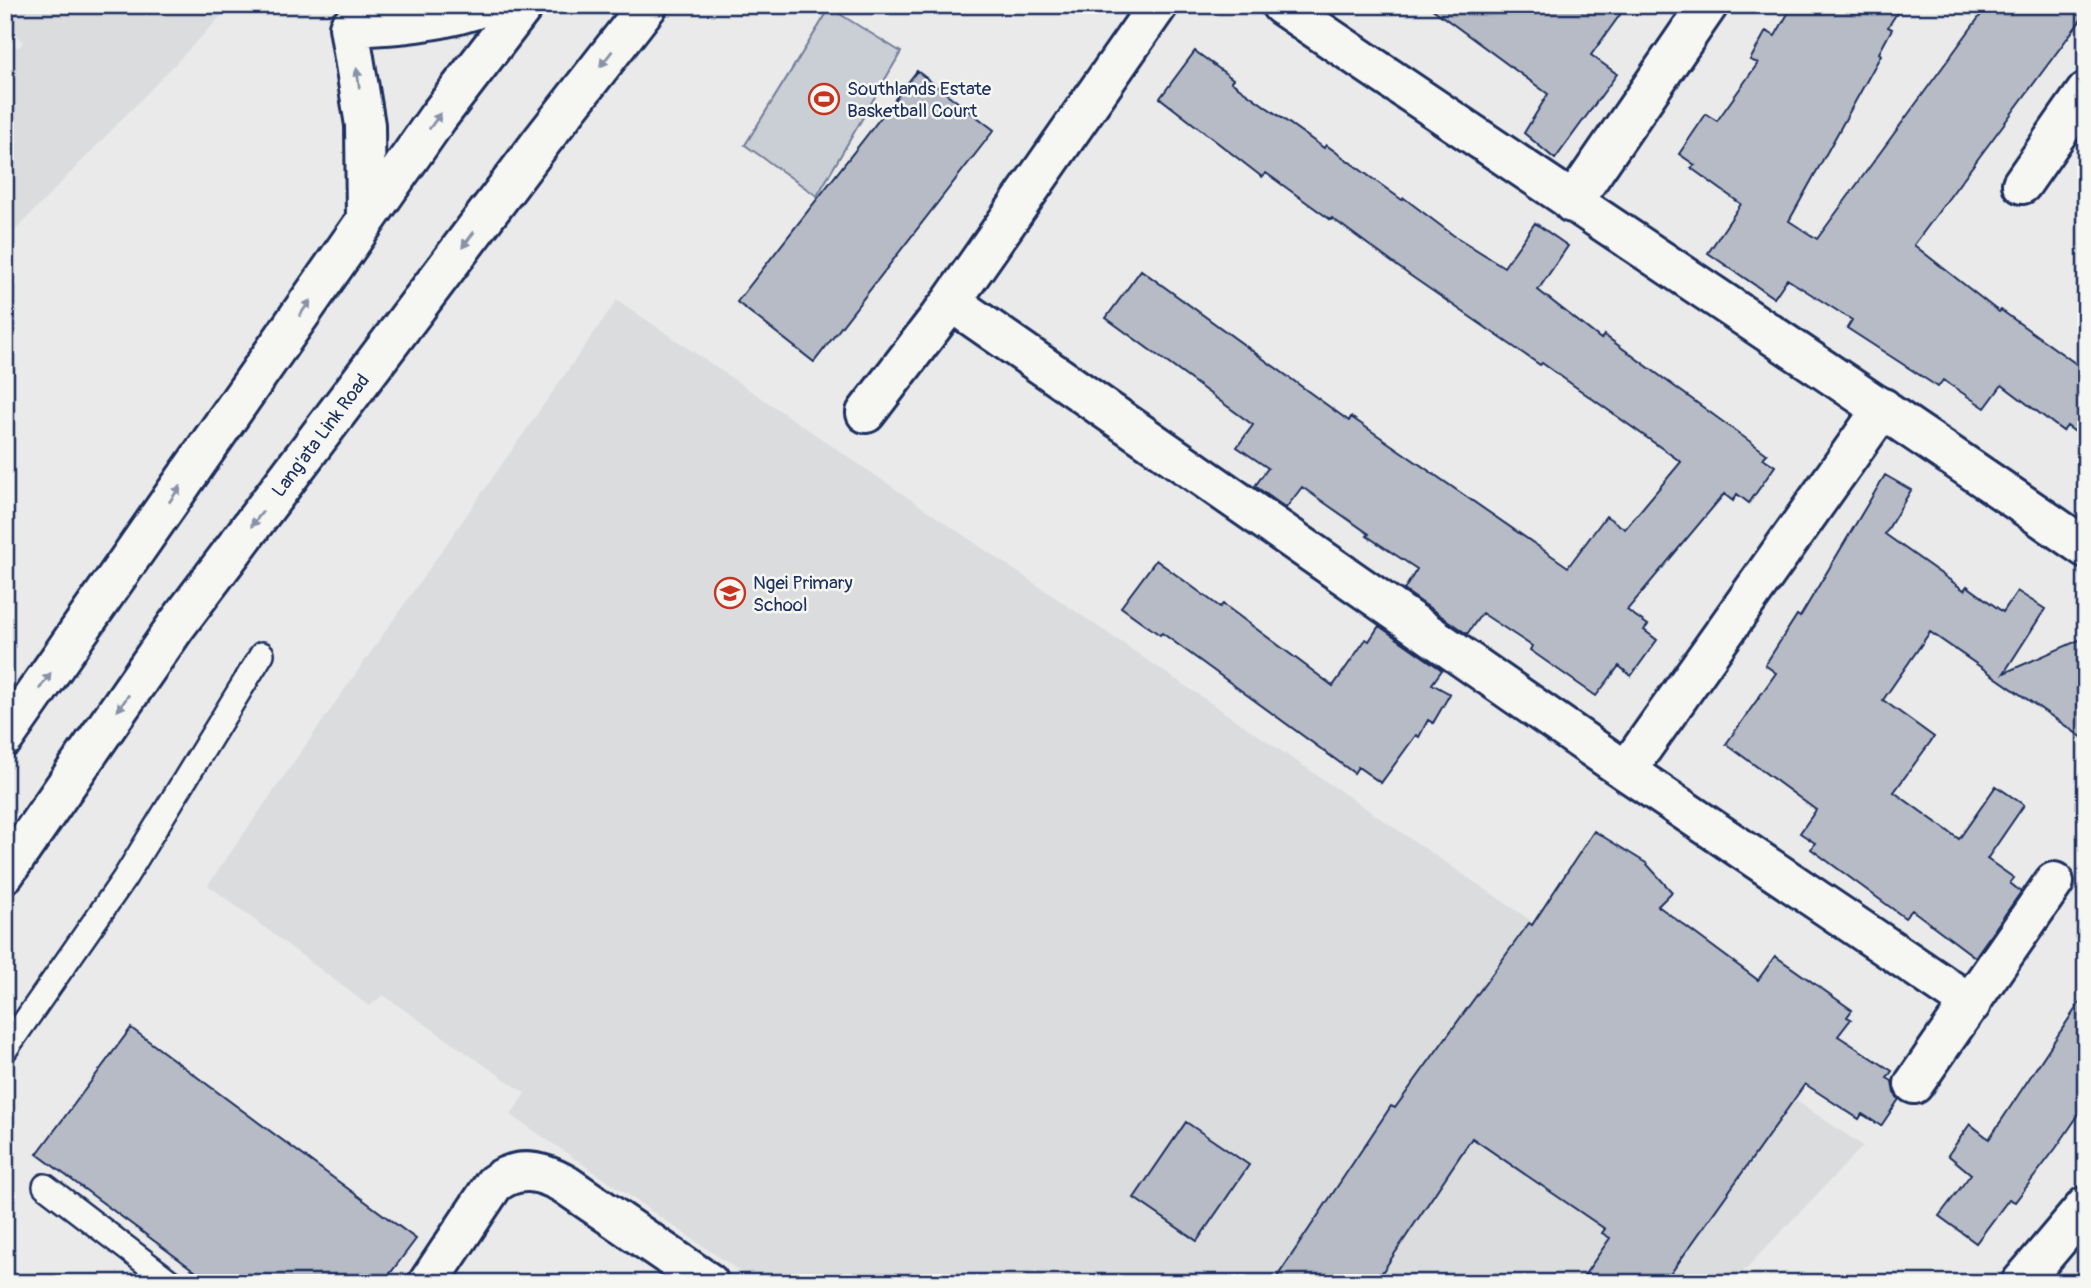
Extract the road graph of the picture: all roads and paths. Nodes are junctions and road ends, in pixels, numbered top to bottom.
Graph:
1 (486, 5) edge
2 (524, 5) edge
3 (648, 5) edge
4 (1158, 5) edge
5 (1281, 5) edge
6 (1708, 5) edge
7 (338, 16) edge
8 (2086, 92) edge
9 (2022, 184) dead end
10 (1572, 203) junction
11 (366, 219) junction
12 (951, 302) junction
13 (1883, 408) junction
14 (866, 413) dead end
15 (2086, 548) edge
16 (262, 654) dead end
17 (5, 737) edge
18 (1626, 771) junction
19 (5, 873) edge
20 (2054, 883) dead end
21 (1971, 1004) junction
22 (5, 1050) edge
23 (1914, 1084) dead end
24 (46, 1185) dead end
25 (2086, 1206) edge
26 (2015, 1281) edge
27 (172, 1283) edge
28 (429, 1283) edge
29 (709, 1283) edge

1 - 7 street
11 -> 2 street
3 -> 19 street, Lang'ata Link Road
4 - 12 street
5 - 10 street
6 - 10 street
11 -> 7 street
8 - 9 street
10 - 13 street
17 -> 11 street
12 - 14 street
12 - 18 street
13 - 15 street
13 - 18 street
16 - 22 lane
18 - 21 street
20 - 21 street
21 - 23 street
24 - 27 lane
25 - 26 street
28 - 29 street

